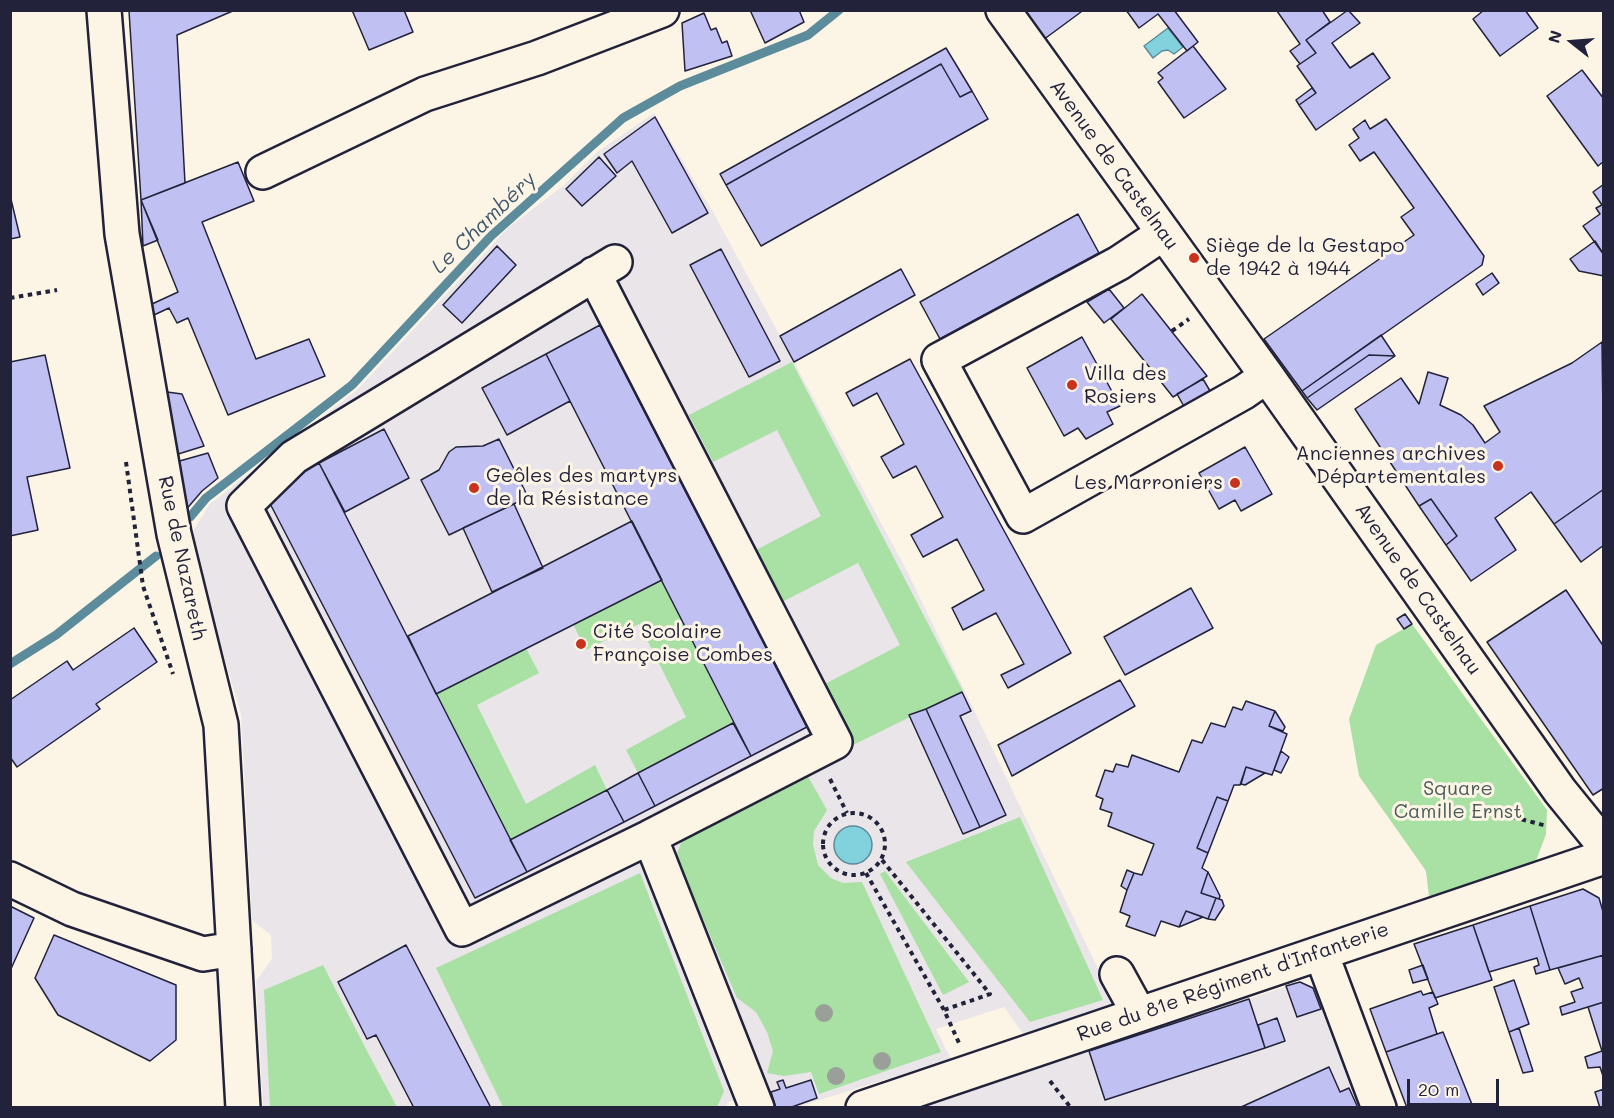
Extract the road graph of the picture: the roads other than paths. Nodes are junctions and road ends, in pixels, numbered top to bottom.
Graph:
1 (104, 10) edge
2 (662, 10) edge
3 (1004, 10) edge
4 (263, 172) dead end
5 (1164, 233) junction
6 (1267, 376) junction
7 (650, 837) junction
8 (1604, 845) edge
9 (1604, 857) edge
10 (10, 879) edge
11 (234, 949) junction
12 (1321, 953) junction
13 (1117, 974) dead end
14 (1139, 1014) junction
15 (243, 1107) edge
16 (757, 1107) edge
17 (863, 1107) edge
18 (1379, 1107) edge

1 - 11 street, Rue de Nazareth
2 - 4 street
3 - 5 street, Avenue de Castelnau
5 - 6 street, Avenue de Castelnau
5 - 6 street
6 - 8 street, Avenue de Castelnau
7 - 7 street
7 - 16 street
9 - 12 street, Rue du 81e Régiment d'Infanterie
10 - 11 street
11 - 15 street, Rue de Nazareth
12 - 14 street, Rue du 81e Régiment d'Infanterie
12 - 18 street
13 - 14 street
14 - 17 street, Rue du 81e Régiment d'Infanterie

